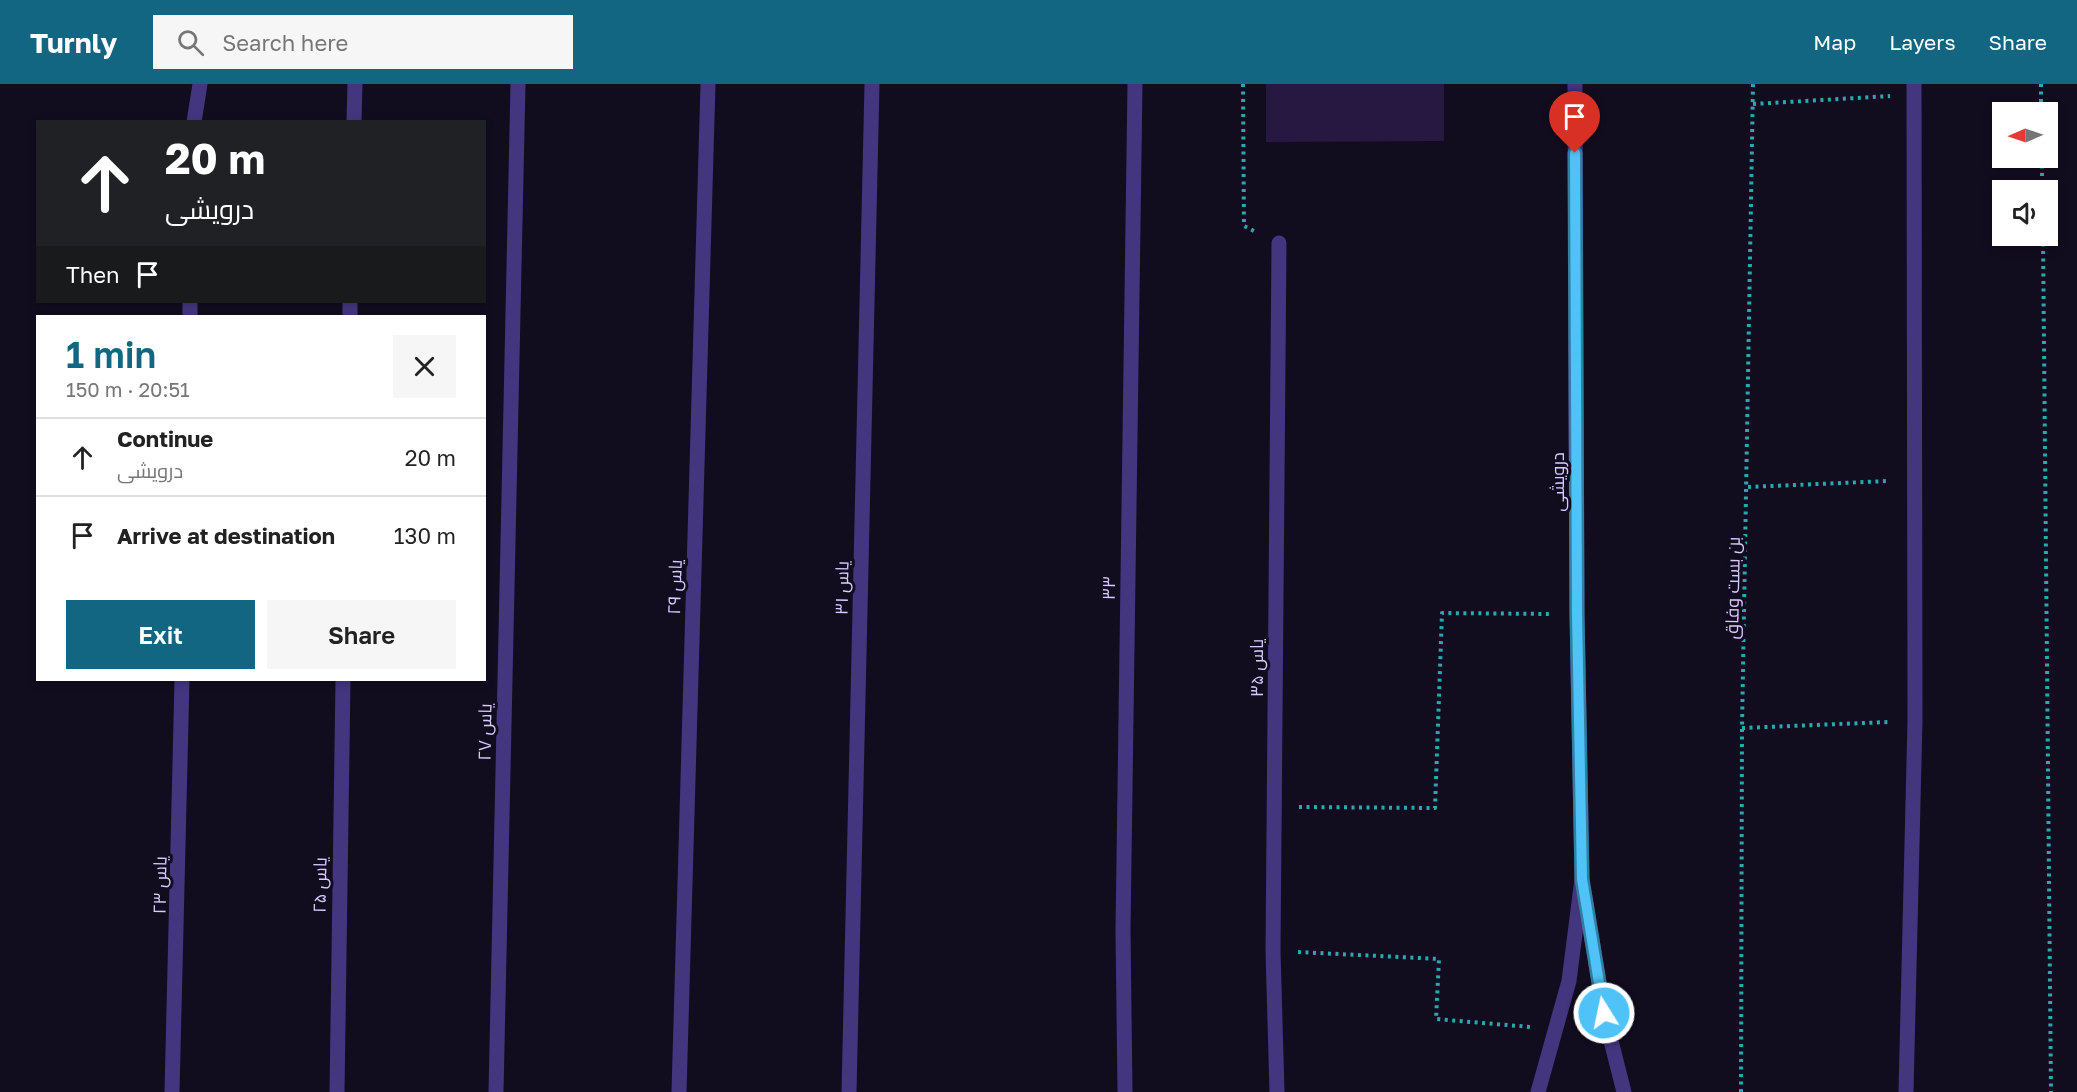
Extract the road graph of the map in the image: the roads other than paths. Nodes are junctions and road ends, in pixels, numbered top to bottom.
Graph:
1 (200, 84) edge
2 (355, 84) edge
3 (519, 84) edge
4 (708, 84) edge
5 (872, 84) edge
6 (1135, 84) edge
7 (1575, 84) edge
8 (1914, 89) edge
9 (194, 120) edge
10 (354, 120) edge
11 (1279, 243) road end
12 (182, 681) edge
13 (343, 681) edge
14 (1582, 879) junction
15 (172, 1092) edge
16 (337, 1092) edge
17 (496, 1092) edge
18 (679, 1092) edge
19 (849, 1092) edge
20 (1125, 1092) edge
21 (1277, 1092) edge
22 (1538, 1092) edge
23 (1624, 1092) edge
24 (1906, 1092) edge

1 - 9 street
2 - 10 street
3 - 17 street, یاس ۲۷
4 - 18 street, یاس ۲۹
5 - 19 street, یاس ۳۱
6 - 20 street, ۳۳
7 - 14 street, درویشی
8 - 24 street
11 - 21 street, یاس ۳۵
12 - 15 street, یاس ۲۳
13 - 16 street, یاس ۲۵
14 - 22 street
14 - 23 street

